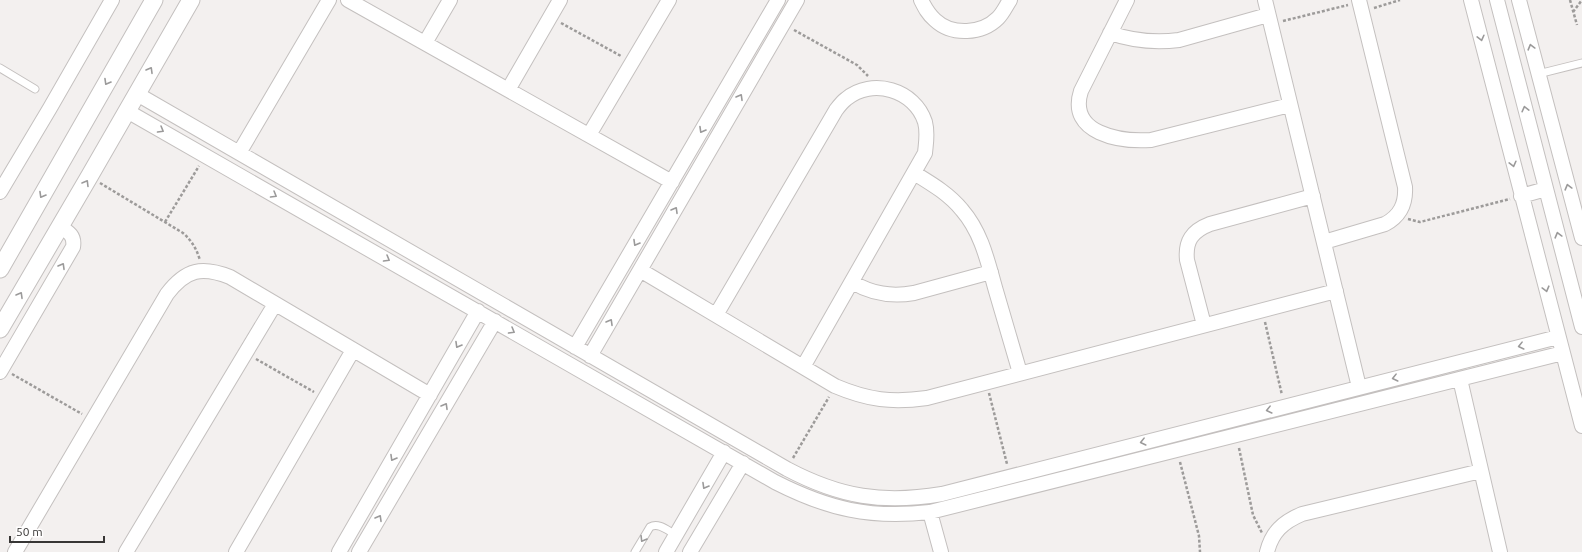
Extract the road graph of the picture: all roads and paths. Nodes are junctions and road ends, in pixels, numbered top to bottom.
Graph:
1 (112, 0) edge
2 (154, 0) edge
3 (190, 0) edge
4 (329, 0) edge
5 (348, 0) edge
6 (450, 0) edge
7 (560, 0) edge
8 (669, 0) edge
9 (778, 0) edge
10 (797, 0) edge
11 (921, 0) edge
12 (1010, 0) edge
13 (1127, 0) edge
14 (1265, 0) edge
15 (1400, 0) edge
16 (1471, 0) edge
17 (1497, 0) edge
18 (1518, 0) edge
19 (1570, 0) edge
20 (1582, 0) edge
21 (1361, 4) edge
22 (1573, 12) junction
23 (550, 17) junction
24 (1270, 19) junction
25 (783, 24) junction
26 (1577, 25) dead end
27 (1110, 33) junction
28 (756, 37) junction
29 (425, 43) junction
30 (771, 45) junction
31 (632, 62) junction
32 (1582, 63) edge
33 (0, 68) edge
34 (1538, 74) junction
35 (875, 88) junction
36 (35, 89) dead end
37 (508, 90) junction
38 (137, 94) junction
39 (1290, 105) junction
40 (127, 111) junction
41 (588, 135) junction
42 (239, 154) junction
43 (206, 156) junction
44 (914, 173) junction
45 (89, 177) junction
46 (672, 182) junction
47 (1546, 189) junction
48 (0, 192) edge
49 (1313, 196) junction
50 (1521, 196) junction
51 (1399, 213) junction
52 (165, 222) junction
53 (60, 227) junction
54 (1582, 238) edge
55 (1324, 242) junction
56 (0, 268) edge
57 (201, 270) junction
58 (640, 270) junction
59 (991, 272) junction
60 (852, 282) junction
61 (1336, 291) junction
62 (275, 304) junction
63 (1262, 310) junction
64 (478, 311) junction
65 (716, 315) junction
66 (495, 321) junction
67 (1204, 325) junction
68 (1582, 327) edge
69 (0, 329) edge
70 (1558, 337) junction
71 (575, 347) junction
72 (353, 350) junction
73 (246, 353) junction
74 (1563, 353) junction
75 (590, 356) junction
76 (803, 367) junction
77 (1, 370) edge
78 (1020, 373) junction
79 (1460, 379) junction
80 (986, 382) junction
81 (835, 386) junction
82 (1359, 387) junction
83 (430, 395) junction
84 (325, 398) junction
85 (1284, 406) junction
86 (93, 421) junction
87 (1582, 426) edge
88 (1236, 435) junction
89 (1177, 450) junction
90 (724, 452) junction
91 (743, 463) junction
92 (787, 469) junction
93 (1481, 471) junction
94 (1010, 476) junction
95 (930, 512) junction
96 (676, 535) junction
97 (1268, 547) edge
98 (16, 552) edge
99 (126, 552) edge
100 (236, 552) edge
101 (339, 552) edge
102 (359, 552) edge
103 (635, 552) edge
104 (666, 552) edge
105 (690, 552) edge
106 (941, 552) edge
107 (1200, 552) edge
108 (1500, 552) edge

1 - 48 street
2 -> 56 street
38 -> 3 street
4 - 42 street
5 - 29 street
6 - 29 street
7 - 23 street
8 - 31 street
9 - 28 street
10 - 25 street
11 - 12 street
13 - 27 street
14 - 24 street
15 - 21 path
16 -> 50 street
47 -> 17 street
34 -> 18 street
19 - 22 path
20 - 22 path
21 - 24 path
21 - 51 street
22 - 26 path
23 - 31 path
23 - 37 street
24 - 27 street
24 - 39 street
25 - 30 street
25 - 35 path
27 - 39 street
28 - 30 street
28 -> 46 street
29 - 37 street
58 -> 30 street
31 - 41 street
32 - 34 lane
33 - 36 lane
54 -> 34 street
35 - 44 street
35 - 65 street
37 - 41 street
38 - 40 street
38 - 42 street
39 - 49 street
40 -> 43 street
40 - 45 street
41 - 46 street
42 - 71 street
43 - 52 path
43 -> 64 street
44 - 59 street
44 - 60 street
45 - 52 path
53 -> 45 street
46 -> 71 street
47 - 50 street
68 -> 47 street
49 - 55 street
49 - 67 street
50 - 51 path
50 -> 70 street
51 - 55 street
52 - 57 path
69 -> 53 street
77 -> 53 street
55 - 61 street
57 - 62 street
57 - 86 street
58 - 65 street
75 -> 58 street
59 - 60 street
59 - 78 street
60 - 76 street
61 - 63 street
61 - 82 street
62 - 72 street
62 - 73 street
63 - 67 street
63 - 85 path
64 - 66 street
64 -> 83 street
65 - 76 street
66 -> 90 street
102 -> 66 street
67 - 78 street
70 - 74 street
70 -> 82 street
71 - 75 street
72 - 83 street
72 - 84 street
73 - 84 path
73 - 99 street
74 - 79 street
74 - 87 street
75 - 92 street
76 - 81 street
77 - 86 path
78 - 80 street
79 - 88 street
79 - 93 street
80 - 81 street
80 - 94 path
81 - 92 path
82 - 85 street
83 -> 101 street
84 - 100 street
85 -> 94 street
86 - 98 street
88 - 89 street
88 - 97 path
89 - 95 street
89 - 107 path
90 - 91 street
90 -> 96 street
91 - 95 street
91 - 105 street
92 - 94 street
93 - 97 street
93 - 108 street
95 - 106 street
96 -> 103 lane
96 - 104 street

